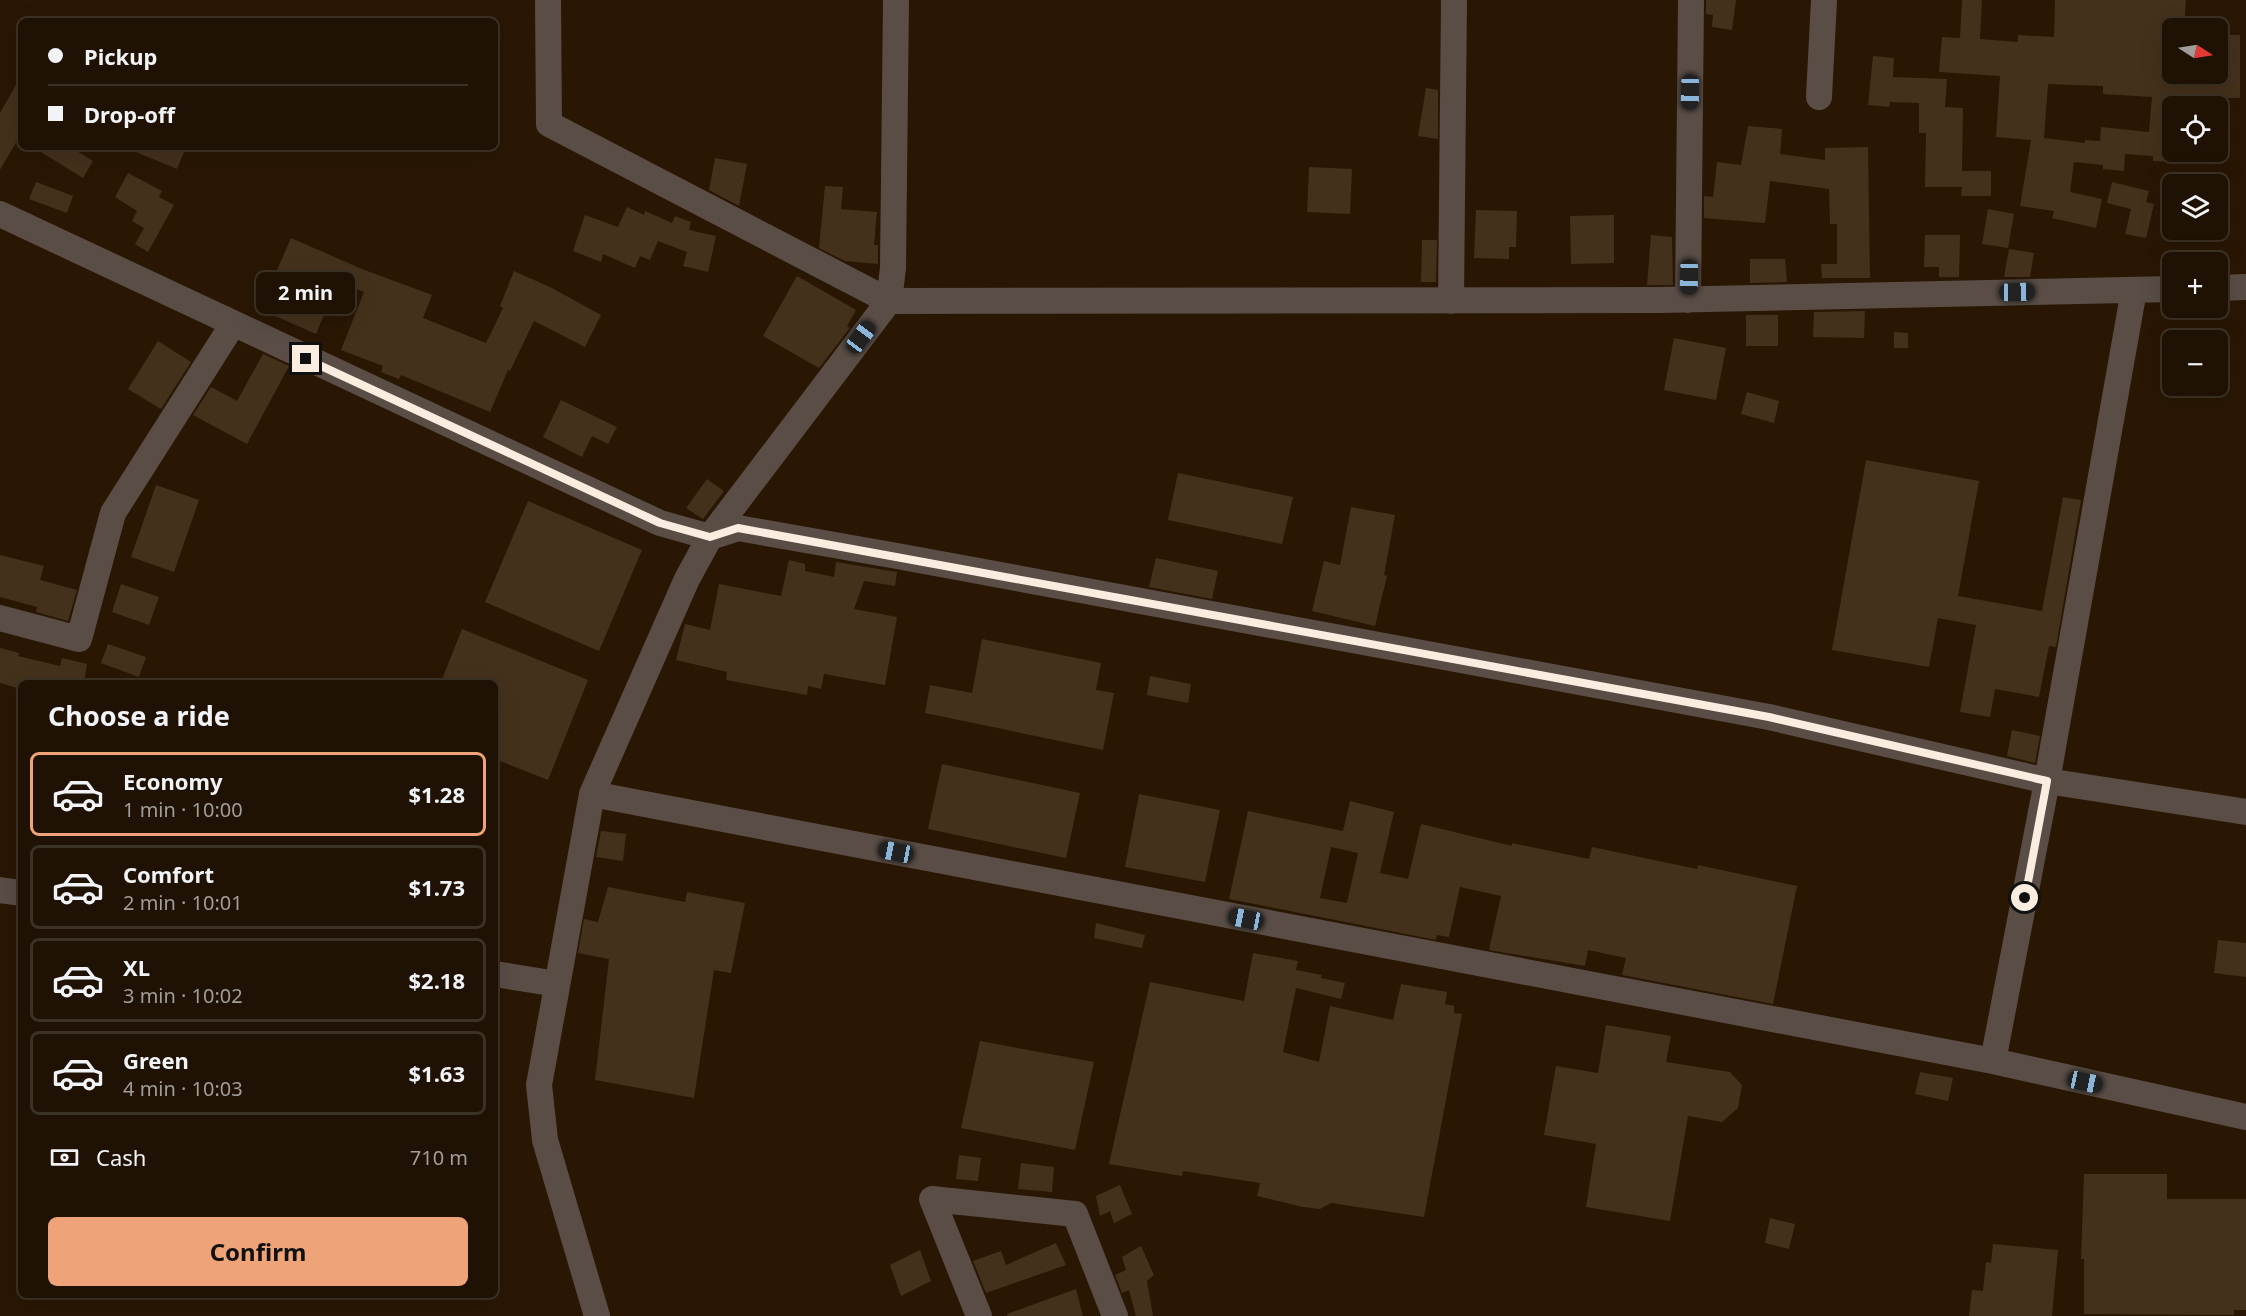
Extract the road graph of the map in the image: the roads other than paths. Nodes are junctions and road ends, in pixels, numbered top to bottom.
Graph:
1 (548, 0) edge
2 (896, 0) edge
3 (1454, 0) edge
4 (1691, 0) edge
5 (1824, 0) edge
6 (1820, 97) dead end
7 (0, 214) edge
8 (2246, 287) edge
9 (2228, 288) edge
10 (2162, 289) edge
11 (2134, 290) junction
12 (1451, 300) junction
13 (1688, 300) junction
14 (889, 301) junction
15 (233, 324) junction
16 (710, 537) junction
17 (0, 618) edge
18 (2047, 781) junction
19 (592, 794) junction
20 (2246, 812) edge
21 (0, 890) edge
22 (18, 893) edge
23 (498, 974) edge
24 (557, 984) junction
25 (1994, 1061) junction
26 (2246, 1117) edge
27 (597, 1316) edge
28 (979, 1316) edge
29 (1115, 1316) edge

1 - 14 street
2 - 14 street
3 - 12 street
4 - 13 street
5 - 6 street
7 - 15 street
8 - 9 street
10 - 11 street
11 - 13 street
11 - 18 street
12 - 13 street
12 - 14 street
14 - 16 street
15 - 16 street
15 - 17 street
16 - 18 street
16 - 19 street
18 - 20 street
18 - 25 street
19 - 24 street
19 - 25 street
21 - 22 street
23 - 24 street
24 - 27 street
25 - 26 street
28 - 29 street

